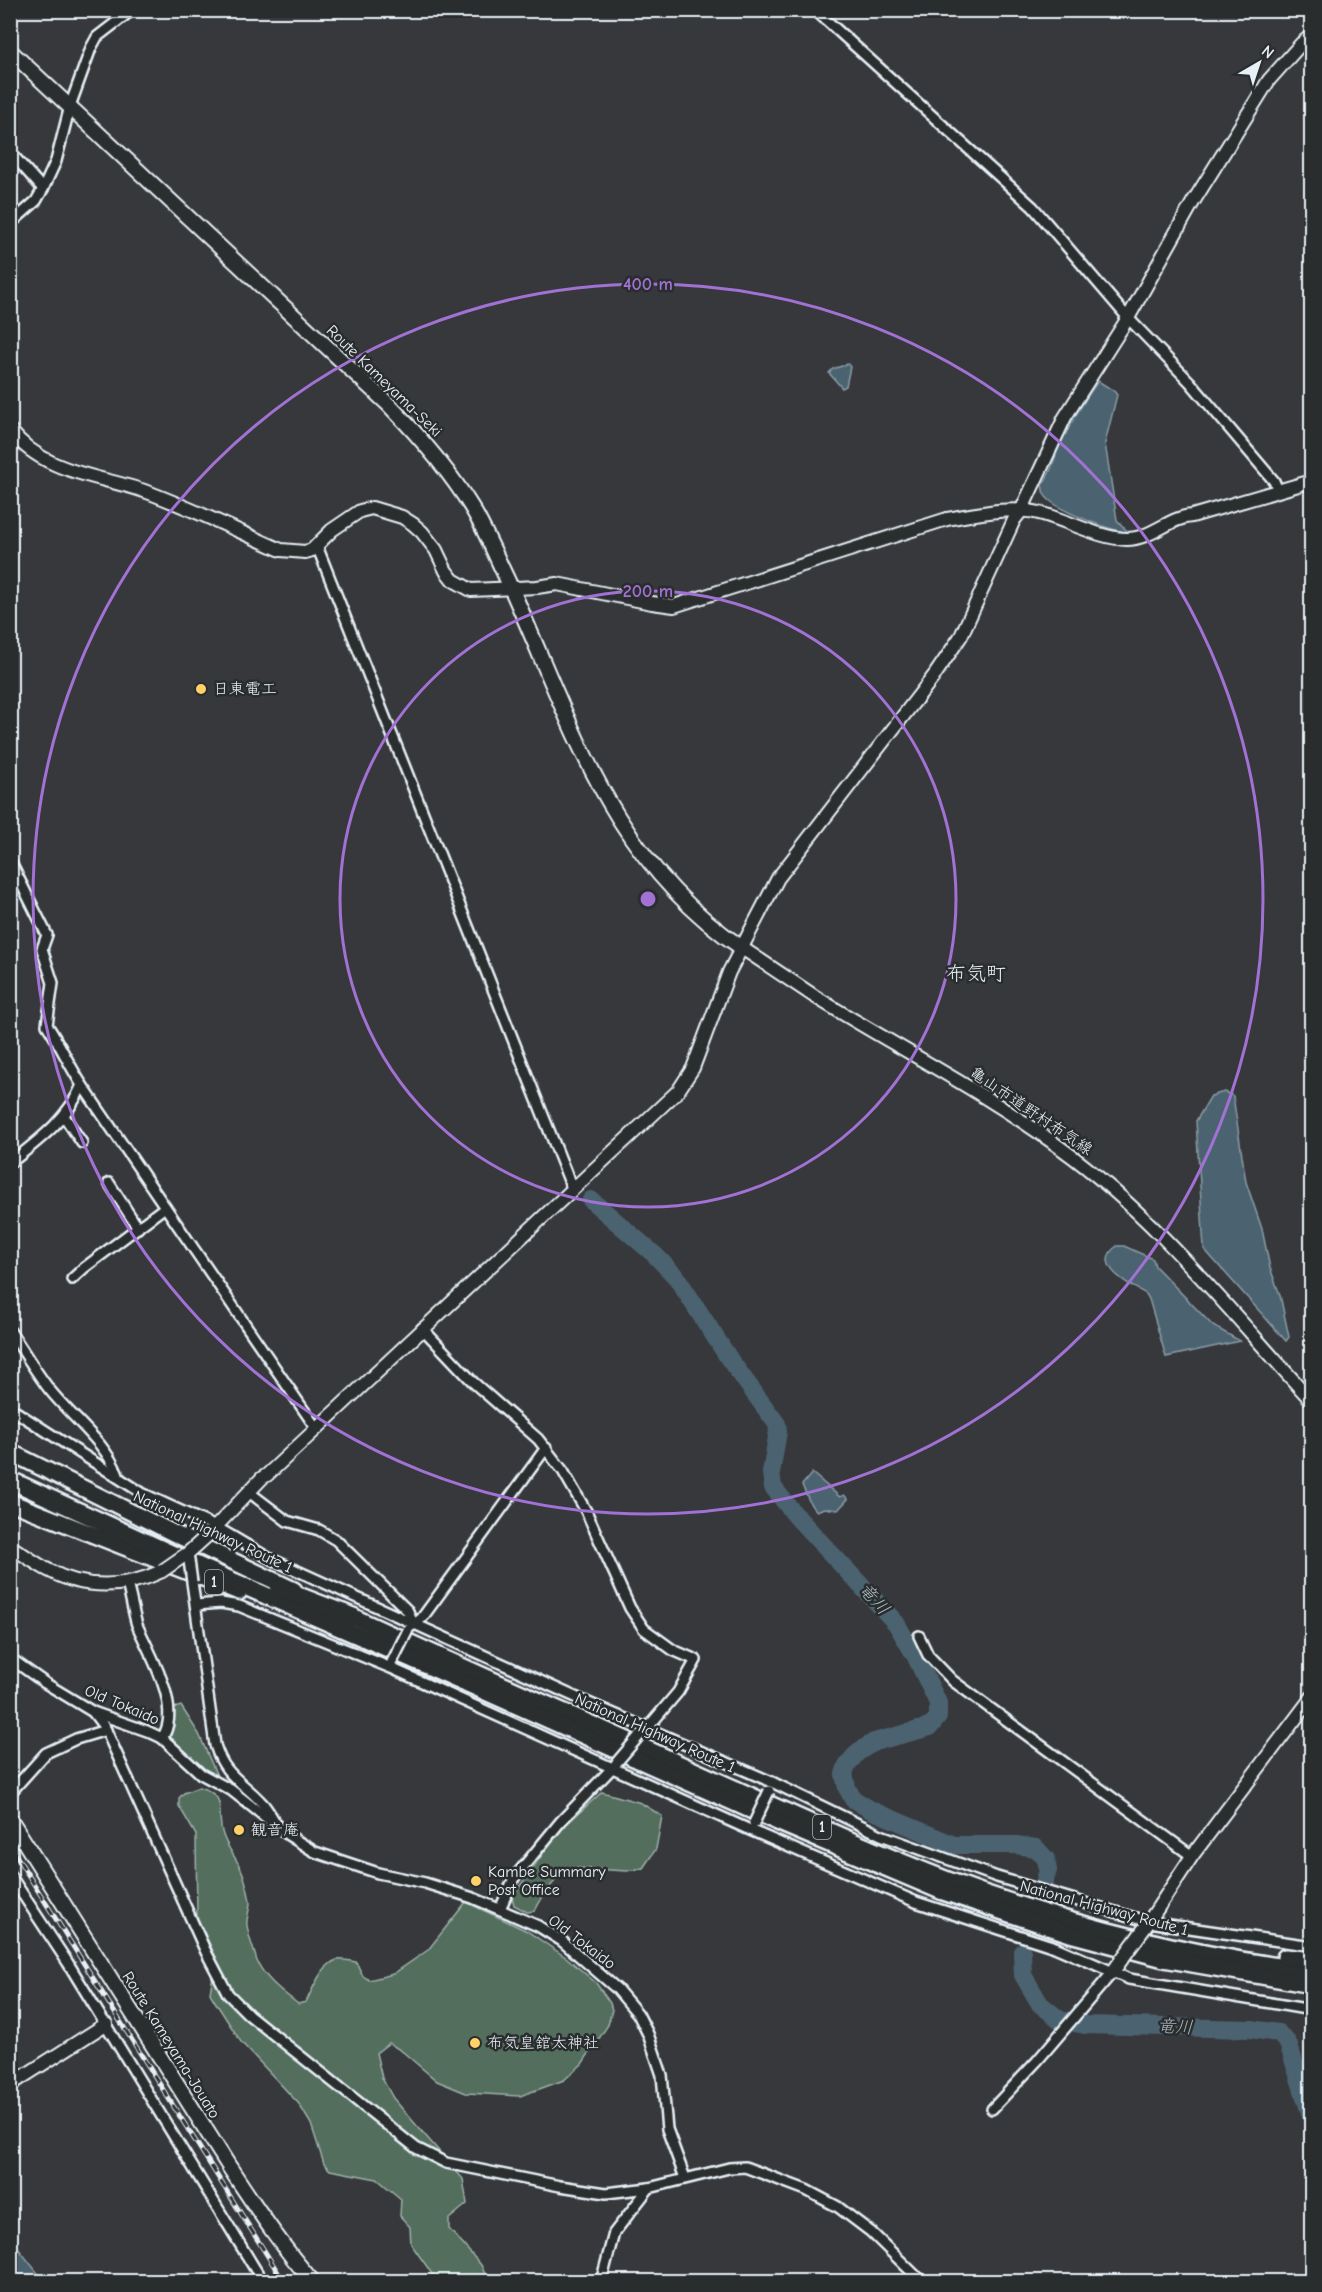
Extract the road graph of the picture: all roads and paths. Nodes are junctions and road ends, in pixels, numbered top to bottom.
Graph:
1 (132, 10) edge
2 (815, 10) edge
3 (1311, 35) edge
4 (10, 51) edge
5 (70, 106) junction
6 (10, 152) edge
7 (43, 189) junction
8 (10, 224) edge
9 (1128, 318) junction
10 (11, 432) edge
11 (1311, 481) edge
12 (1278, 490) junction
13 (1021, 510) junction
14 (317, 546) junction
15 (511, 588) junction
16 (10, 861) edge
17 (741, 948) junction
18 (82, 1085) junction
19 (64, 1116) junction
20 (82, 1143) dead end
21 (10, 1163) edge
22 (109, 1183) dead end
23 (572, 1188) junction
24 (165, 1207) junction
25 (138, 1228) junction
26 (72, 1279) dead end
27 (422, 1328) junction
28 (10, 1331) edge
29 (1311, 1401) edge
30 (10, 1408) edge
31 (316, 1428) junction
32 (546, 1448) junction
33 (10, 1452) edge
34 (118, 1475) junction
35 (10, 1480) edge
36 (249, 1492) junction
37 (10, 1502) edge
38 (77, 1510) junction
39 (212, 1531) junction
40 (10, 1546) edge
41 (188, 1554) junction
42 (127, 1584) junction
43 (196, 1605) junction
44 (354, 1617) junction
45 (411, 1627) junction
46 (919, 1636) dead end
47 (10, 1658) edge
48 (419, 1662) junction
49 (392, 1665) junction
50 (1311, 1697) edge
51 (93, 1712) junction
52 (106, 1730) junction
53 (644, 1732) junction
54 (162, 1738) junction
55 (615, 1765) junction
56 (771, 1787) junction
57 (10, 1793) edge
58 (10, 1819) edge
59 (277, 1824) junction
60 (752, 1827) junction
61 (1192, 1856) junction
62 (10, 1875) edge
63 (500, 1909) junction
64 (1147, 1924) junction
65 (1311, 1946) edge
66 (1167, 1952) junction
67 (1311, 1960) edge
68 (1311, 1971) edge
69 (1112, 1973) junction
70 (1311, 1985) edge
71 (1311, 1994) edge
72 (1311, 2010) edge
73 (106, 2024) junction
74 (10, 2085) edge
75 (992, 2109) dead end
76 (685, 2178) junction
77 (649, 2188) junction
78 (263, 2282) edge
79 (313, 2282) edge
80 (601, 2282) edge
81 (922, 2282) edge

1 - 5 street
2 - 9 street
3 - 9 street
4 - 5 main road, Route Kameyama-Seki
5 - 7 street
5 - 15 main road, Route Kameyama-Seki
6 - 7 street
7 - 8 street
9 - 12 street
9 - 13 street
10 - 14 street
11 - 12 street
12 - 13 street
13 - 15 street
13 - 17 street
14 - 15 street
14 - 23 street
15 - 17 main road, Route Kameyama-Seki
16 - 18 street
17 - 23 street
17 - 29 street, 亀山市道野村布気線
18 - 19 street
18 - 24 street
19 - 20 street
19 - 21 street
22 - 25 street
23 - 27 street
24 - 25 street
24 - 31 street
25 - 26 street
27 - 31 street
27 - 32 street
28 - 34 street
30 - 34 street
31 - 36 street
32 - 45 street
32 - 53 street
33 - 44 highway, National Highway Route 1 / 1
34 - 39 street
35 - 38 highway, 1
36 - 39 street
36 - 45 street
37 - 48 highway, National Highway Route 1 / 1
38 - 44 highway, 1
38 - 48 highway, 1
39 - 41 street, bridge
39 - 45 street
40 - 42 street
41 - 42 street, bridge
41 - 43 street, bridge
42 - 54 street
43 - 49 street
43 - 59 street
44 - 66 highway, National Highway Route 1 / 1
45 - 49 street, bridge
45 - 53 street
46 - 61 street
47 - 51 street, Old Tokaido
48 - 66 highway, National Highway Route 1 / 1
49 - 55 street
50 - 61 street
51 - 52 street
51 - 54 street, Old Tokaido
52 - 57 street
52 - 77 street
53 - 55 street, bridge
53 - 56 street
54 - 59 street, Old Tokaido
55 - 60 street
55 - 63 street
56 - 60 street, bridge
56 - 64 street
58 - 79 main road, Route Kameyama-Jouato
59 - 63 street, Old Tokaido
60 - 69 street
61 - 64 street
62 - 73 street
63 - 76 street, Old Tokaido
64 - 65 street
64 - 69 street, bridge
66 - 67 highway
66 - 68 highway, National Highway Route 1 / 1
66 - 70 highway, National Highway Route 1 / 1
66 - 71 highway
69 - 72 street
69 - 75 street
73 - 74 street
73 - 78 street
76 - 77 street
76 - 81 street
77 - 80 street

